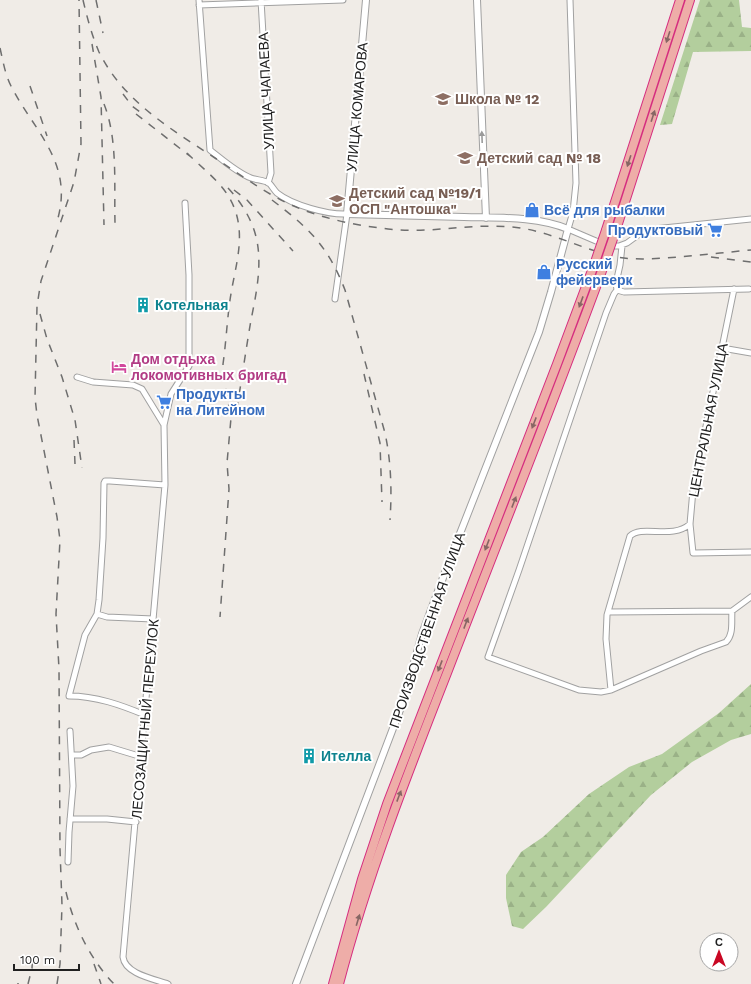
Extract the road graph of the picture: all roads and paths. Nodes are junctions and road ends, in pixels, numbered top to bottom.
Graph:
1 (343, 0) edge
2 (366, 0) edge
3 (477, 0) edge
4 (570, 0) edge
5 (680, 0) edge
6 (690, 0) edge
7 (261, 2) edge
8 (199, 3) edge
9 (268, 182) junction
10 (185, 203) dead end
11 (347, 214) junction
12 (486, 218) junction
13 (751, 219) edge
14 (568, 229) junction
15 (622, 246) junction
16 (734, 289) junction
17 (749, 289) dead end
18 (617, 290) junction
19 (335, 299) dead end
20 (722, 348) junction
21 (751, 353) edge
22 (77, 377) dead end
23 (164, 425) junction
24 (165, 484) junction
25 (690, 524) junction
26 (751, 552) edge
27 (751, 597) edge
28 (732, 611) junction
29 (608, 612) junction
30 (97, 614) junction
31 (153, 619) junction
32 (611, 690) junction
33 (145, 715) junction
34 (70, 731) dead end
35 (72, 755) junction
36 (142, 757) junction
37 (70, 819) junction
38 (136, 822) junction
39 (68, 862) dead end
40 (168, 984) edge
41 (296, 984) edge
42 (333, 984) edge
43 (340, 984) edge

1 - 7 street
2 - 11 street, УЛИЦА КОМАРОВА
12 -> 3 street
4 - 14 street
5 -> 42 highway, bridge
43 -> 6 highway, bridge
7 - 8 street
7 - 9 street, УЛИЦА ЧАПАЕВА
8 - 9 street
9 - 11 street
10 - 23 street, ЛЕСОЗАЩИТНЫЙ ПЕРЕУЛОК
11 - 12 street
11 - 19 street
12 - 14 street
13 - 15 street
14 - 15 street
14 - 41 street, ПРОИЗВОДСТВЕННАЯ УЛИЦА
15 - 18 street
16 - 17 street
16 - 18 street
16 - 20 street, ЦЕНТРАЛЬНАЯ УЛИЦА
18 - 32 street
20 - 21 street
20 - 25 street, ЦЕНТРАЛЬНАЯ УЛИЦА
22 - 23 street
23 - 24 street, ЛЕСОЗАЩИТНЫЙ ПЕРЕУЛОК
24 - 30 street
24 - 31 street, ЛЕСОЗАЩИТНЫЙ ПЕРЕУЛОК
25 - 26 street, ЦЕНТРАЛЬНАЯ УЛИЦА
25 - 29 street
27 - 28 street
28 - 29 street
28 - 32 street
29 - 32 street
30 - 31 street
30 - 33 street
31 - 33 street, ЛЕСОЗАЩИТНЫЙ ПЕРЕУЛОК
33 - 36 street, ЛЕСОЗАЩИТНЫЙ ПЕРЕУЛОК
34 - 35 street
35 - 36 street
35 - 37 street
36 - 38 street, ЛЕСОЗАЩИТНЫЙ ПЕРЕУЛОК
37 - 38 street
37 - 39 street
38 - 40 street, ЛЕСОЗАЩИТНЫЙ ПЕРЕУЛОК

